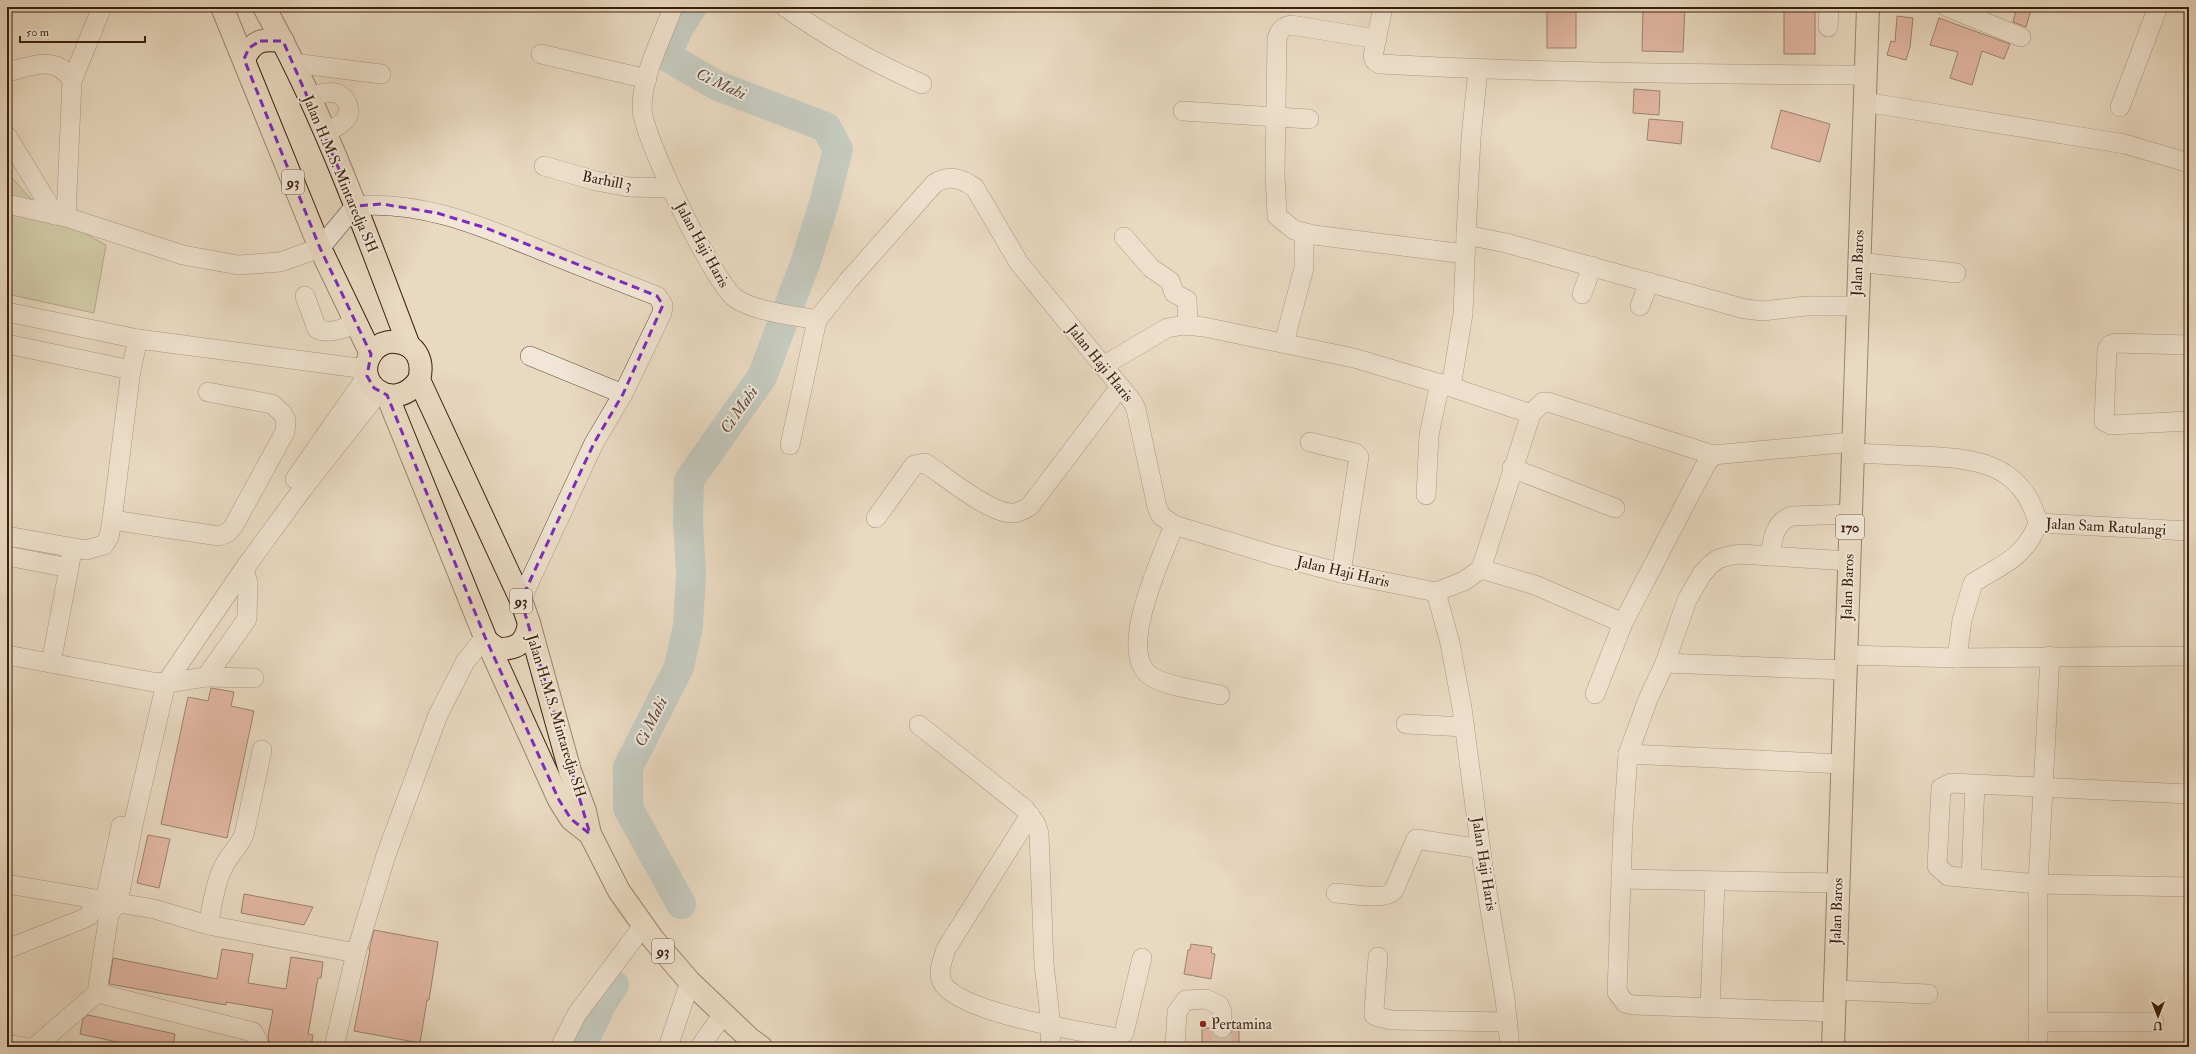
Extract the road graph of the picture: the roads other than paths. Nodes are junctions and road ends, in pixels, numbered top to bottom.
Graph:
1 (102, 7) edge
2 (222, 7) edge
3 (265, 7) edge
4 (673, 7) edge
5 (785, 7) edge
6 (1383, 7) edge
7 (1829, 7) edge
8 (1868, 7) edge
9 (1946, 7) edge
10 (2158, 7) edge
11 (1828, 27) dead end
12 (2022, 37) dead end
13 (1377, 39) junction
14 (283, 41) junction
15 (541, 54) dead end
16 (244, 59) junction
17 (293, 63) junction
18 (1478, 70) junction
19 (7, 72) edge
20 (381, 74) dead end
21 (1865, 75) junction
22 (647, 79) junction
23 (72, 81) junction
24 (922, 84) dead end
25 (308, 97) junction
26 (1864, 102) junction
27 (2120, 107) dead end
28 (1183, 111) dead end
29 (1275, 118) junction
30 (1309, 119) dead end
31 (324, 133) junction
32 (7, 136) edge
33 (2189, 163) edge
34 (544, 166) dead end
35 (671, 188) junction
36 (7, 204) edge
37 (355, 206) junction
38 (60, 216) junction
39 (1304, 233) junction
40 (1466, 235) junction
41 (1124, 237) dead end
42 (320, 248) junction
43 (1465, 254) junction
44 (1858, 262) junction
45 (1592, 266) junction
46 (1956, 273) dead end
47 (1649, 282) junction
48 (1582, 294) dead end
49 (305, 296) dead end
50 (1640, 306) dead end
51 (1856, 306) junction
52 (7, 312) edge
53 (810, 318) junction
54 (356, 324) junction
55 (1188, 326) junction
56 (138, 339) junction
57 (1284, 343) junction
58 (7, 344) edge
59 (2189, 345) edge
60 (409, 346) junction
61 (530, 356) dead end
62 (1103, 366) junction
63 (131, 370) junction
64 (374, 377) junction
65 (419, 380) junction
66 (1445, 385) junction
67 (1120, 387) junction
68 (208, 392) dead end
69 (623, 394) junction
70 (1531, 414) junction
71 (2189, 421) edge
72 (1310, 442) dead end
73 (790, 445) dead end
74 (1853, 448) junction
75 (1713, 455) junction
76 (1512, 468) junction
77 (1426, 495) dead end
78 (1616, 508) dead end
79 (1851, 514) junction
80 (876, 518) dead end
81 (112, 520) junction
82 (2038, 523) junction
83 (1174, 525) junction
84 (2189, 531) edge
85 (7, 536) edge
86 (255, 545) junction
87 (73, 547) junction
88 (7, 556) edge
89 (1770, 556) junction
90 (1849, 561) junction
91 (69, 568) junction
92 (244, 569) junction
93 (1481, 569) junction
94 (1342, 573) junction
95 (1436, 592) junction
96 (521, 600) junction
97 (529, 623) junction
98 (1623, 623) junction
99 (487, 640) junction
100 (7, 655) edge
101 (2050, 656) junction
102 (2189, 656) edge
103 (1957, 658) junction
104 (1845, 662) junction
105 (51, 663) junction
106 (1665, 663) junction
107 (206, 677) junction
108 (254, 678) dead end
109 (160, 683) junction
110 (1595, 694) dead end
111 (1220, 695) dead end
112 (1406, 724) dead end
113 (919, 725) dead end
114 (1465, 727) junction
115 (262, 750) dead end
116 (1628, 754) junction
117 (1842, 764) junction
118 (1975, 784) junction
119 (2043, 788) junction
120 (2189, 794) edge
121 (1030, 815) junction
122 (590, 834) junction
123 (1481, 849) junction
124 (1971, 878) junction
125 (1621, 879) junction
126 (1715, 881) junction
127 (1838, 883) junction
128 (7, 884) edge
129 (2038, 884) junction
130 (2189, 887) edge
131 (1336, 893) dead end
132 (107, 904) junction
133 (208, 925) junction
134 (644, 926) junction
135 (7, 949) edge
136 (356, 953) junction
137 (1378, 957) dead end
138 (1142, 958) dead end
139 (690, 982) junction
140 (1835, 990) junction
141 (97, 993) junction
142 (1928, 994) dead end
143 (1710, 1007) junction
144 (1834, 1012) junction
145 (723, 1014) junction
146 (1508, 1022) junction
147 (2038, 1022) junction
148 (2154, 1022) dead end
149 (1051, 1026) junction
150 (1222, 1028) tunnel mouth
151 (7, 1044) edge
152 (24, 1047) edge
153 (35, 1047) edge
154 (257, 1047) edge
155 (334, 1047) edge
156 (560, 1047) edge
157 (668, 1047) edge
158 (700, 1047) edge
159 (761, 1047) edge
160 (1050, 1047) edge
161 (1175, 1047) edge
162 (1510, 1047) edge
163 (1833, 1047) edge
164 (2038, 1047) edge

1 - 23 street
2 - 16 main road, Jalan H.M.S. Mintaredja SH / 93
3 - 14 main road, Jalan H.M.S. Mintaredja SH / 93
4 - 22 street, Jalan Haji Haris
5 - 24 street
6 - 13 street
7 - 11 street
8 - 21 main road, Jalan Baros / 170
9 - 12 street
10 - 27 street
13 - 18 street
13 - 29 street
14 - 16 main road
14 - 17 main road, Jalan H.M.S. Mintaredja SH / 93
15 - 22 street
16 - 42 main road, Jalan H.M.S. Mintaredja SH / 93
17 - 20 street
17 - 25 main road, Jalan H.M.S. Mintaredja SH / 93
18 - 21 street
18 - 40 street
19 - 23 street
21 - 26 main road, Jalan Baros / 170
22 - 35 street, Jalan Haji Haris
23 - 38 street
25 - 31 main road, Jalan H.M.S. Mintaredja SH / 93
25 - 31 street
26 - 33 street
26 - 44 main road, Jalan Baros / 170
28 - 29 street
29 - 30 street
29 - 39 street
31 - 37 main road, Jalan H.M.S. Mintaredja SH / 93
32 - 38 street
34 - 35 street, Barhill 3
35 - 53 street, Jalan Haji Haris
36 - 38 street
37 - 42 street
37 - 60 main road, Jalan H.M.S. Mintaredja SH / 93
37 - 69 street
38 - 42 street
39 - 43 street
39 - 57 street
40 - 43 street
40 - 45 street
41 - 55 street
42 - 54 main road, Jalan H.M.S. Mintaredja SH / 93
43 - 66 street
44 - 46 street
44 - 51 main road, Jalan Baros / 170
45 - 47 street
45 - 48 street
47 - 50 street
47 - 51 street
49 - 54 street
51 - 74 main road, Jalan Baros / 170
52 - 56 street
53 - 62 street, Jalan Haji Haris
53 - 73 street
54 - 64 main road, Jalan H.M.S. Mintaredja SH / 93
55 - 57 street
55 - 62 street
56 - 63 street
56 - 64 street
57 - 66 street
58 - 63 street
59 - 71 street
60 - 64 main road
60 - 65 main road, Jalan H.M.S. Mintaredja SH / 93
61 - 69 street
62 - 67 street, Jalan Haji Haris
63 - 81 street
64 - 65 main road
64 - 86 street
64 - 99 main road, Jalan H.M.S. Mintaredja SH / 93
65 - 96 main road, Jalan H.M.S. Mintaredja SH / 93
66 - 70 street
66 - 77 street
67 - 80 street
67 - 83 street, Jalan Haji Haris
68 - 81 street
69 - 96 street
70 - 75 street
70 - 76 street
72 - 94 street
74 - 75 street
74 - 79 main road, Jalan Baros / 170
74 - 82 street
75 - 98 street
76 - 78 street
76 - 93 street
79 - 89 street
79 - 90 main road, Jalan Baros / 170
81 - 87 street
82 - 84 street, Jalan Sam Ratulangi
82 - 103 street, Jalan Sam Ratulangi
83 - 94 street, Jalan Haji Haris
83 - 111 street
85 - 87 street
86 - 92 street
86 - 109 street
87 - 91 street
88 - 91 street
89 - 90 street
89 - 106 street
90 - 104 main road, Jalan Baros / 170
91 - 105 street
92 - 107 street
92 - 109 street
93 - 95 street
93 - 98 street
94 - 95 street, Jalan Haji Haris
95 - 114 street, Jalan Haji Haris
96 - 97 main road, Jalan H.M.S. Mintaredja SH / 93
97 - 99 main road
97 - 122 main road, Jalan H.M.S. Mintaredja SH / 93
98 - 110 street
99 - 122 main road, Jalan H.M.S. Mintaredja SH / 93
99 - 136 street
100 - 105 street
101 - 102 street
101 - 103 street
101 - 119 street
103 - 104 street
104 - 106 street
104 - 117 main road, Jalan Baros / 170
105 - 109 street
106 - 116 street
107 - 108 street
107 - 109 street
109 - 132 street
112 - 114 street
113 - 121 street
114 - 123 street, Jalan Haji Haris
115 - 133 street
116 - 117 street
116 - 125 street
117 - 127 main road, Jalan Baros / 170
118 - 119 street
118 - 124 street
118 - 124 street
119 - 120 street
119 - 129 street
121 - 149 street
121 - 149 street
122 - 134 main road, Jalan H.M.S. Mintaredja SH / 93
123 - 131 street
123 - 146 street, Jalan Haji Haris
124 - 129 street
125 - 126 street
125 - 143 street
126 - 127 street
126 - 143 street
127 - 140 main road, Jalan Baros / 170
128 - 132 street
129 - 130 street
129 - 147 street
132 - 133 street
132 - 135 street
132 - 141 street
133 - 136 street
134 - 139 main road, Jalan H.M.S. Mintaredja SH / 93
134 - 156 street
136 - 155 street
137 - 146 street
138 - 149 street
139 - 145 main road, Jalan H.M.S. Mintaredja SH / 93
139 - 157 street
140 - 142 street
140 - 144 main road, Jalan Baros / 170
141 - 153 street
141 - 154 street
143 - 144 street
144 - 163 main road, Jalan Baros / 170
145 - 158 street
145 - 159 main road, Jalan H.M.S. Mintaredja SH / 93
146 - 162 street, Jalan Haji Haris
147 - 148 street
147 - 164 street
149 - 160 street
150 - 161 street
151 - 152 street

